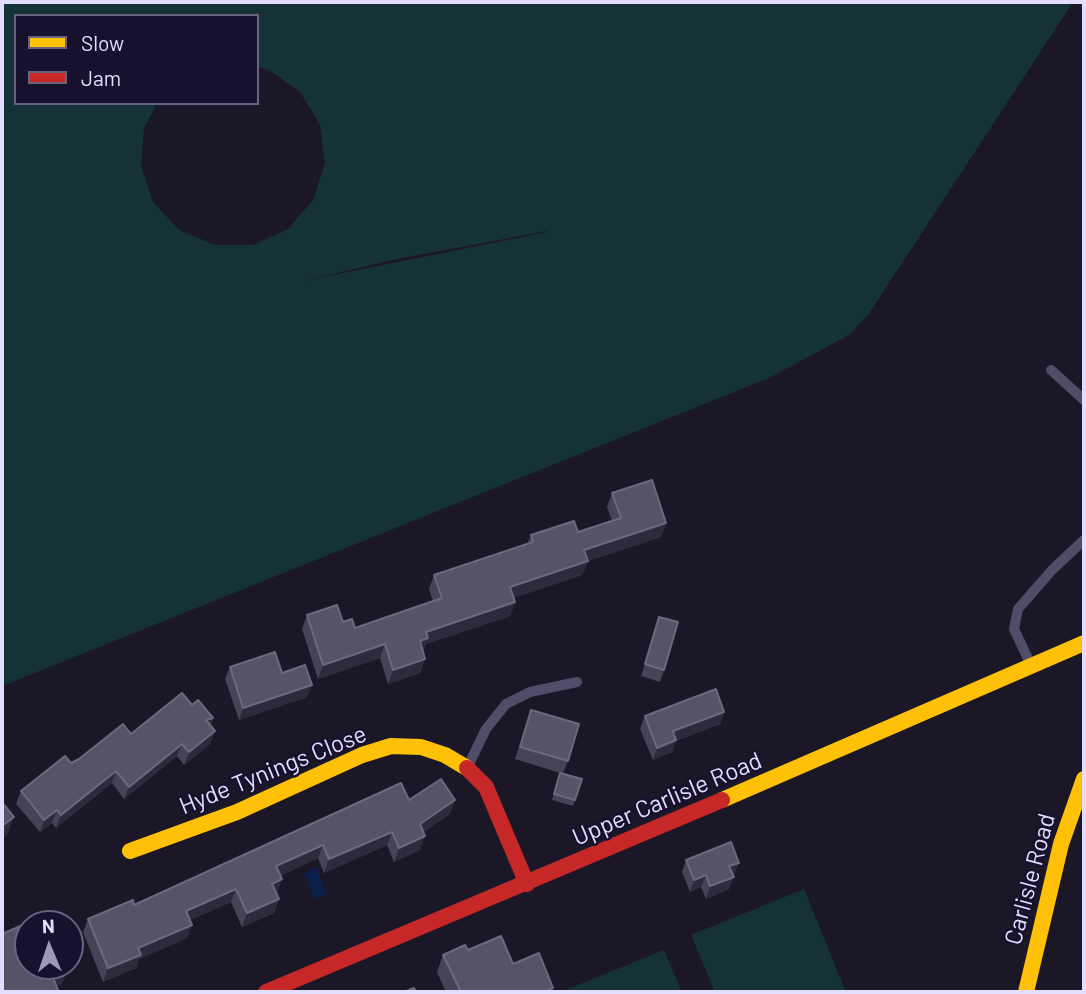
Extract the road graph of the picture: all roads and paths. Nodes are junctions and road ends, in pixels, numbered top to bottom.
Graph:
1 (1051, 370) dead end
2 (1084, 400) edge
3 (1084, 540) edge
4 (1084, 643) edge
5 (1031, 666) junction
6 (577, 681) dead end
7 (467, 768) junction
8 (1084, 779) edge
9 (130, 851) dead end
10 (527, 884) junction
11 (266, 992) edge
12 (1026, 992) edge

1 - 2 lane
3 - 5 lane
4 - 5 street, Upper Carlisle Road
5 - 10 street, Upper Carlisle Road
6 - 7 lane
7 - 9 street, Hyde Tynings Close
7 - 10 street, Hyde Tynings Close
8 - 12 street, Carlisle Road
10 - 11 street, Upper Carlisle Road

